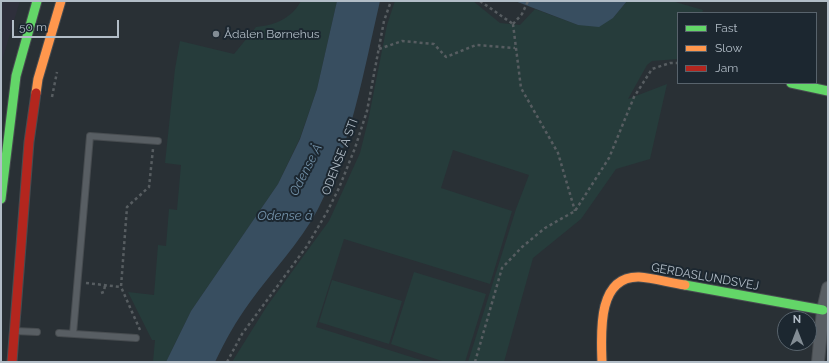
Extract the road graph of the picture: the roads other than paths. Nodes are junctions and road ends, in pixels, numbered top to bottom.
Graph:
1 (38, 1) edge
2 (61, 1) edge
3 (796, 84) edge
4 (828, 91) edge
5 (156, 141) road end
6 (1, 199) edge
7 (828, 288) edge
8 (823, 310) junction
9 (14, 330) junction
10 (37, 332) dead end
11 (59, 333) dead end
12 (73, 334) junction
13 (136, 338) dead end
14 (12, 362) edge
15 (602, 362) edge
16 (818, 362) edge

1 - 6 street
2 - 9 street
3 - 4 street
5 - 12 lane
7 - 8 street
8 - 15 street, GERDASLUNDSVEJ
8 - 16 street
9 - 10 lane
9 - 14 street
11 - 12 lane
12 - 13 lane

